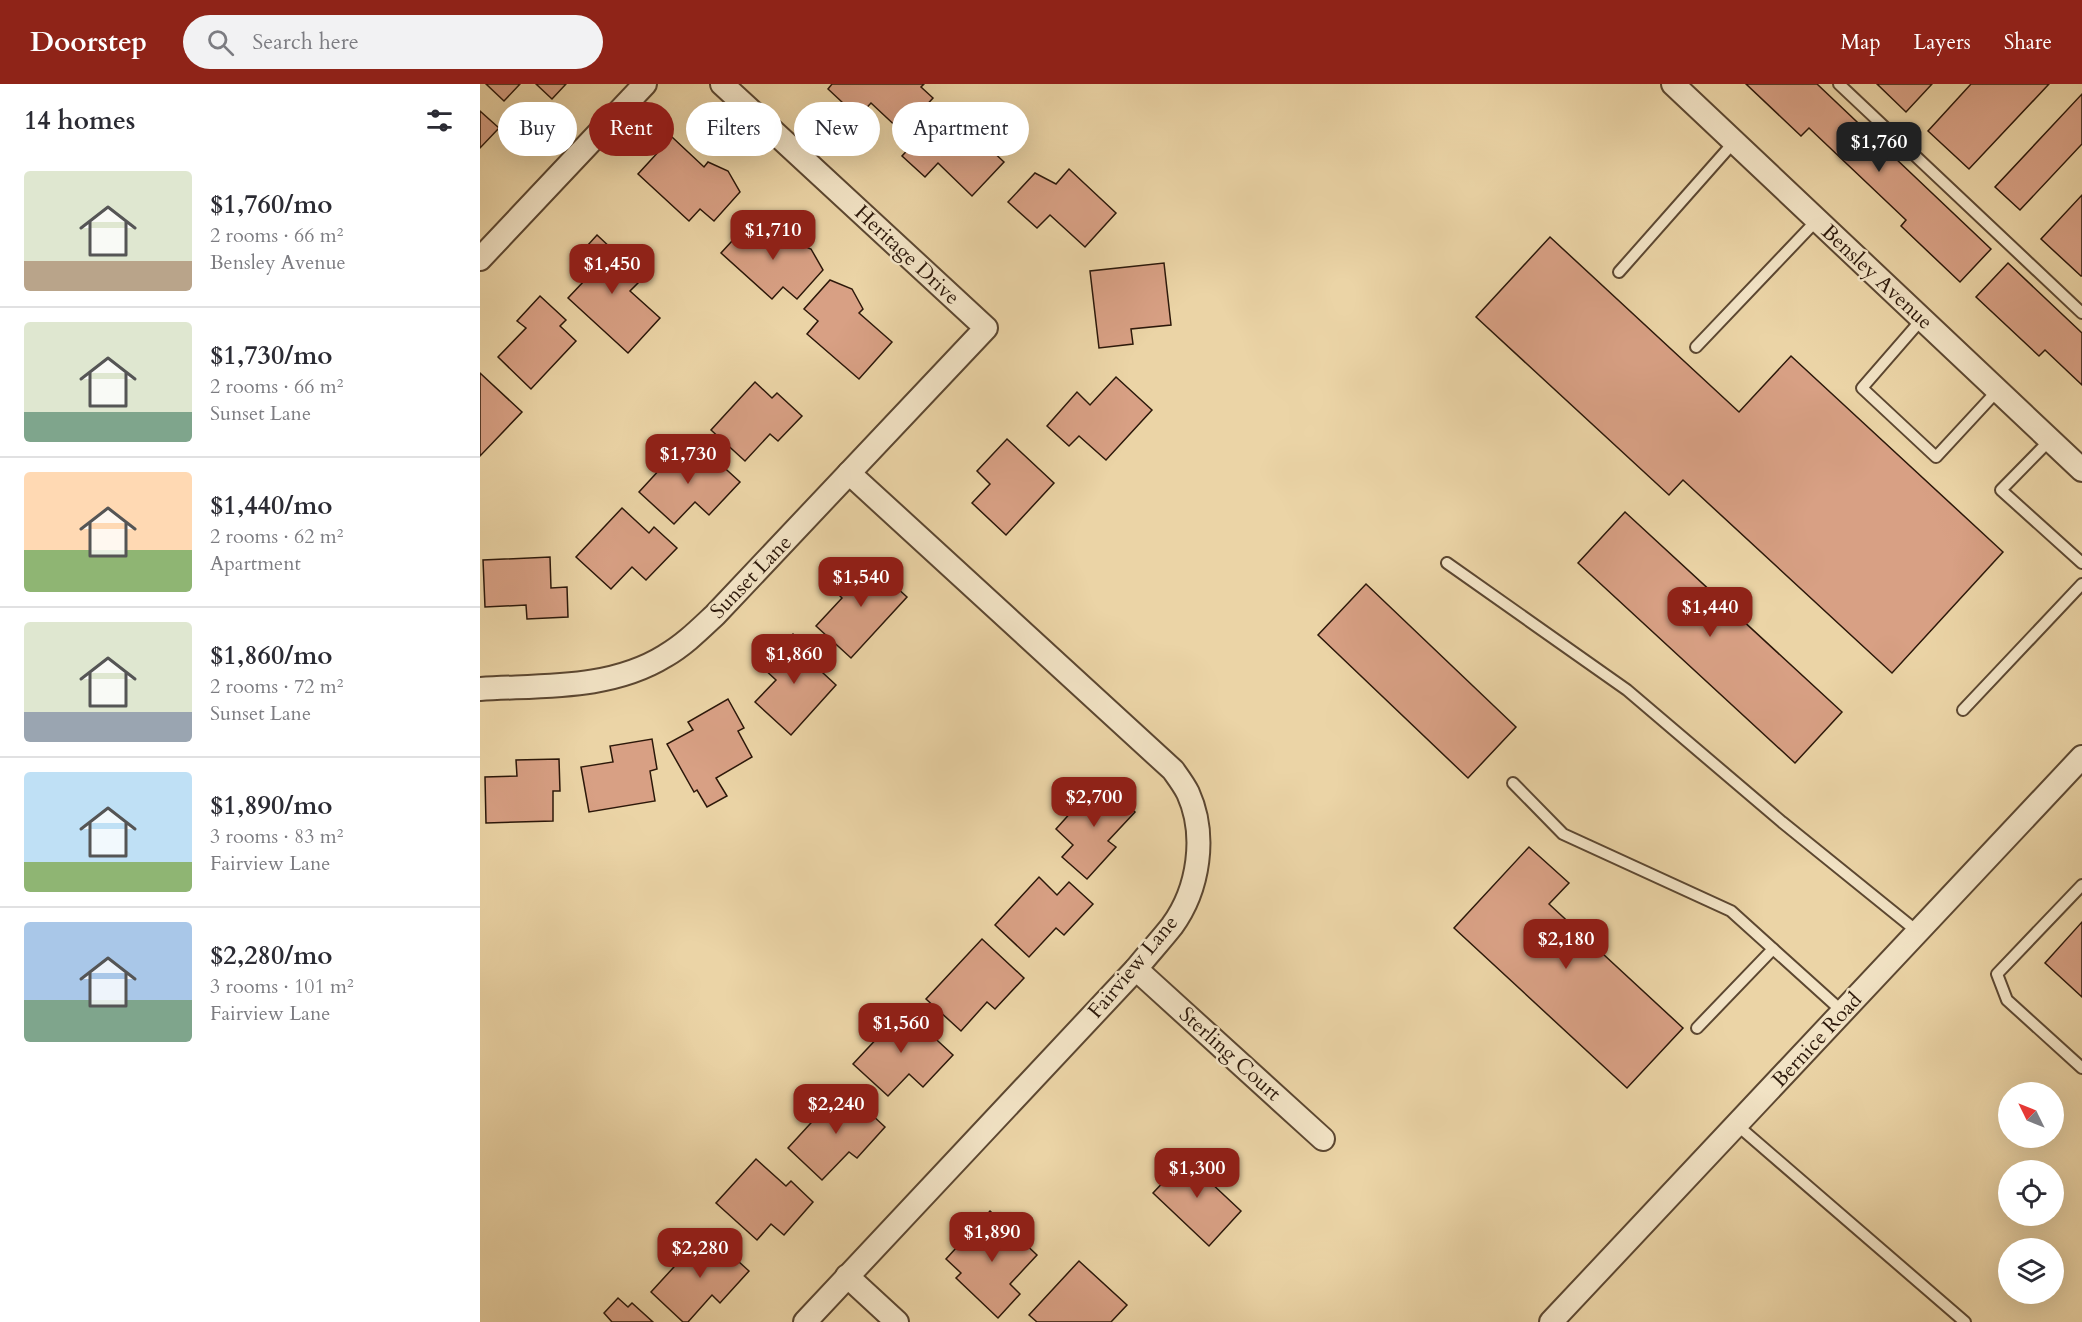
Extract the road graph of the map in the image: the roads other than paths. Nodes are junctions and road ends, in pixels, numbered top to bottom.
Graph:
1 (645, 84) edge
2 (722, 84) edge
3 (1673, 84) edge
4 (1839, 84) edge
5 (1734, 142) junction
6 (1817, 220) junction
7 (480, 259) edge
8 (1619, 272) dead end
9 (2082, 313) edge
10 (1922, 319) junction
11 (986, 328) joint
12 (1696, 347) dead end
13 (1998, 390) junction
14 (2050, 440) junction
15 (2082, 470) edge
16 (849, 473) junction
17 (1447, 563) dead end
18 (2082, 563) edge
19 (2082, 584) edge
20 (480, 689) edge
21 (1963, 710) dead end
22 (2082, 757) edge
23 (1514, 783) dead end
24 (2082, 885) edge
25 (1918, 932) junction
26 (1773, 949) junction
27 (1136, 969) junction
28 (1843, 1012) junction
29 (1697, 1028) dead end
30 (2082, 1068) edge
31 (1737, 1125) junction
32 (1323, 1139) dead end
33 (847, 1276) junction
34 (805, 1322) edge
35 (897, 1322) edge
36 (1551, 1322) edge
37 (1965, 1322) edge

1 - 7 street
2 - 11 street, Heritage Drive
3 - 5 street, Bensley Avenue
4 - 9 lane
5 - 6 street, Bensley Avenue
5 - 8 lane
6 - 10 street, Bensley Avenue
6 - 12 lane
10 - 13 street, Bensley Avenue
10 - 13 lane
11 - 16 street, Sunset Lane
13 - 14 street, Bensley Avenue
14 - 15 street, Bensley Avenue
14 - 18 lane
16 - 20 street, Sunset Lane
16 - 27 street, Fairview Lane
17 - 25 lane
19 - 21 lane
22 - 25 street, Bernice Road
23 - 26 lane
24 - 30 lane
25 - 28 street, Bernice Road
26 - 28 lane
26 - 29 lane
27 - 32 street, Sterling Court
27 - 33 street, Fairview Lane
28 - 31 street, Bernice Road
31 - 36 street, Bernice Road
31 - 37 lane
33 - 34 street, Fairview Lane
33 - 35 street

